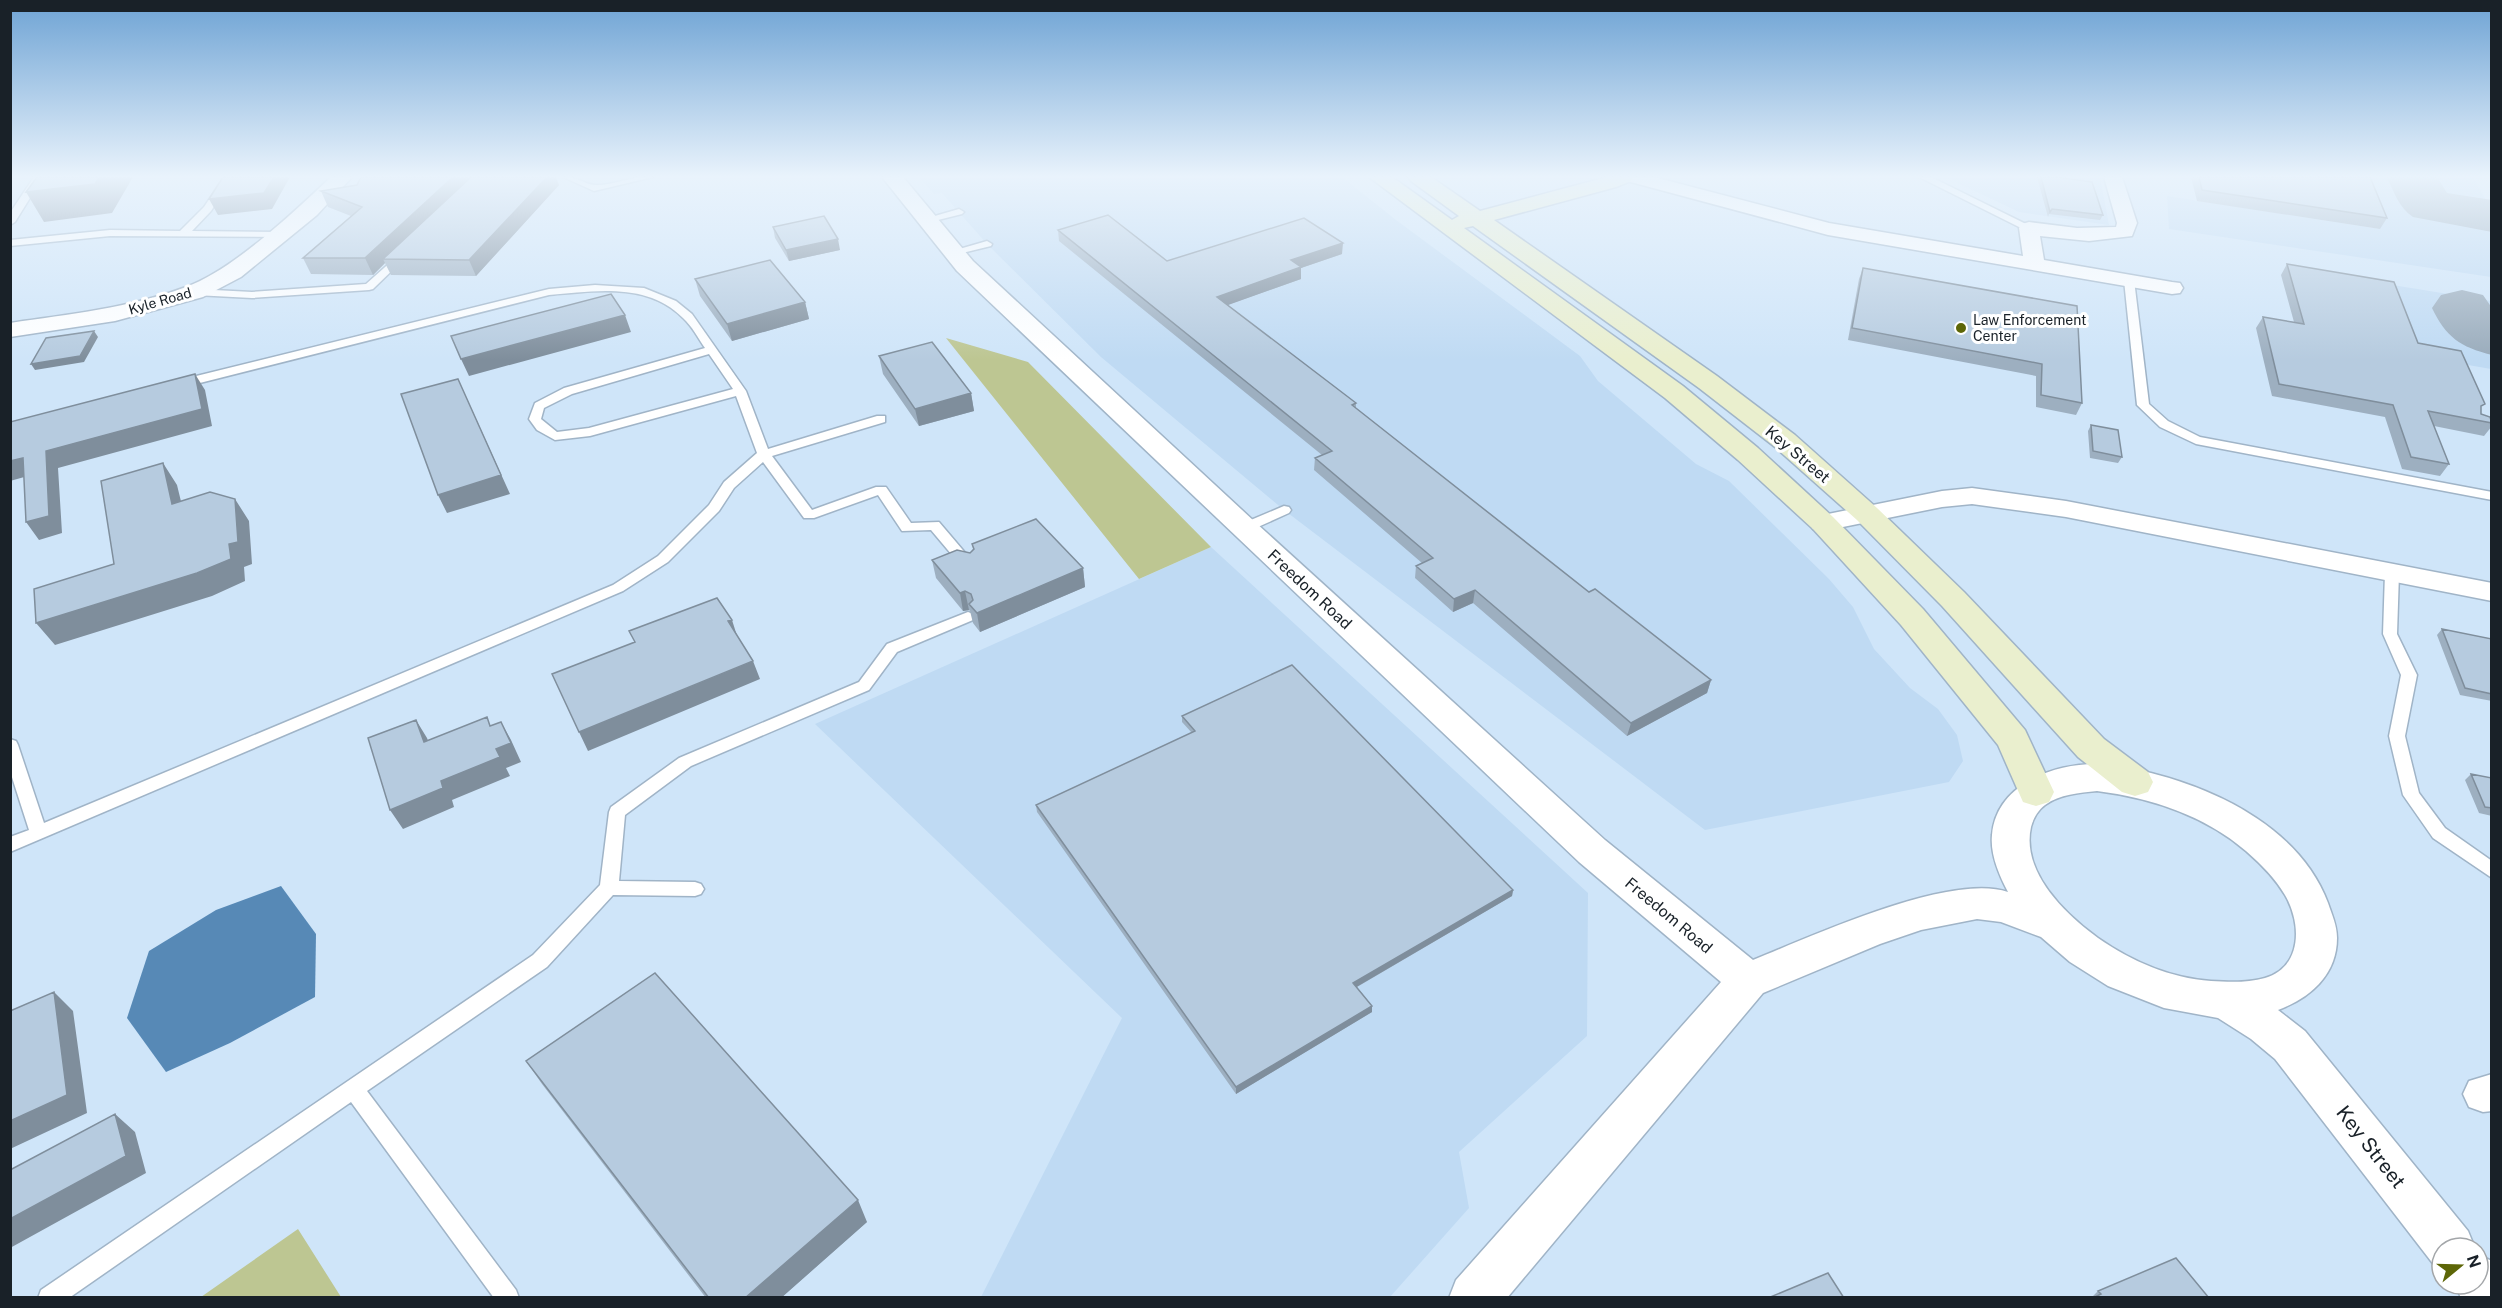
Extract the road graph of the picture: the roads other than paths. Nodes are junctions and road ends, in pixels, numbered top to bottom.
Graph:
1 (60, 238) edge
2 (275, 238) edge
3 (942, 238) edge
4 (1463, 238) edge
5 (1505, 238) edge
6 (1881, 238) edge
7 (2030, 238) edge
8 (10, 243) edge
9 (987, 244) dead end
10 (410, 248) edge
11 (954, 252) junction
12 (2034, 264) junction
13 (2128, 280) junction
14 (2172, 288) dead end
15 (195, 292) junction
16 (11, 331) edge
17 (711, 350) junction
18 (161, 389) edge
19 (740, 391) junction
20 (881, 418) dead end
21 (765, 454) junction
22 (2492, 496) edge
23 (1284, 510) dead end
24 (1867, 514) junction
25 (1823, 523) junction
26 (1244, 528) junction
27 (968, 566) edge
28 (2392, 573) junction
29 (2492, 592) edge
30 (968, 617) edge
31 (10, 745) edge
32 (2135, 782) junction
33 (2036, 792) junction
34 (39, 833) junction
35 (10, 845) edge
36 (2013, 862) junction
37 (2492, 872) edge
38 (609, 888) junction
39 (695, 889) dead end
40 (1977, 903) junction
41 (2057, 927) junction
42 (1748, 980) junction
43 (2280, 991) junction
44 (2223, 1000) junction
45 (2290, 1045) junction
46 (353, 1089) junction
47 (2441, 1236) edge
48 (50, 1298) edge
49 (508, 1298) edge
50 (1474, 1298) edge

1 - 8 lane
2 - 15 street, Kyle Road
3 - 11 street, Freedom Road
4 - 25 main road, Key Street
5 - 24 main road, Key Street
6 - 12 street
7 - 12 street
9 - 11 lane
10 - 15 lane
11 - 26 street, Freedom Road
12 - 13 street
13 - 14 street
13 - 22 lane
15 - 16 street, Kyle Road
17 - 18 lane
17 - 19 lane
17 - 19 lane
19 - 21 lane
20 - 21 lane
21 - 27 lane
21 - 34 lane
23 - 26 lane
24 - 25 street
24 - 28 street
24 - 32 main road, Key Street
25 - 33 main road, Key Street
26 - 42 street, Freedom Road
28 - 29 street
28 - 37 lane
30 - 38 lane
31 - 34 lane
32 - 33 street
32 - 43 street
33 - 36 street
34 - 35 lane
36 - 40 street
36 - 41 street
38 - 39 lane
38 - 46 lane
40 - 41 street
40 - 42 street
41 - 44 street
42 - 50 street
43 - 44 street
43 - 45 street
44 - 45 street
45 - 47 street, Key Street
46 - 48 lane
46 - 49 lane

